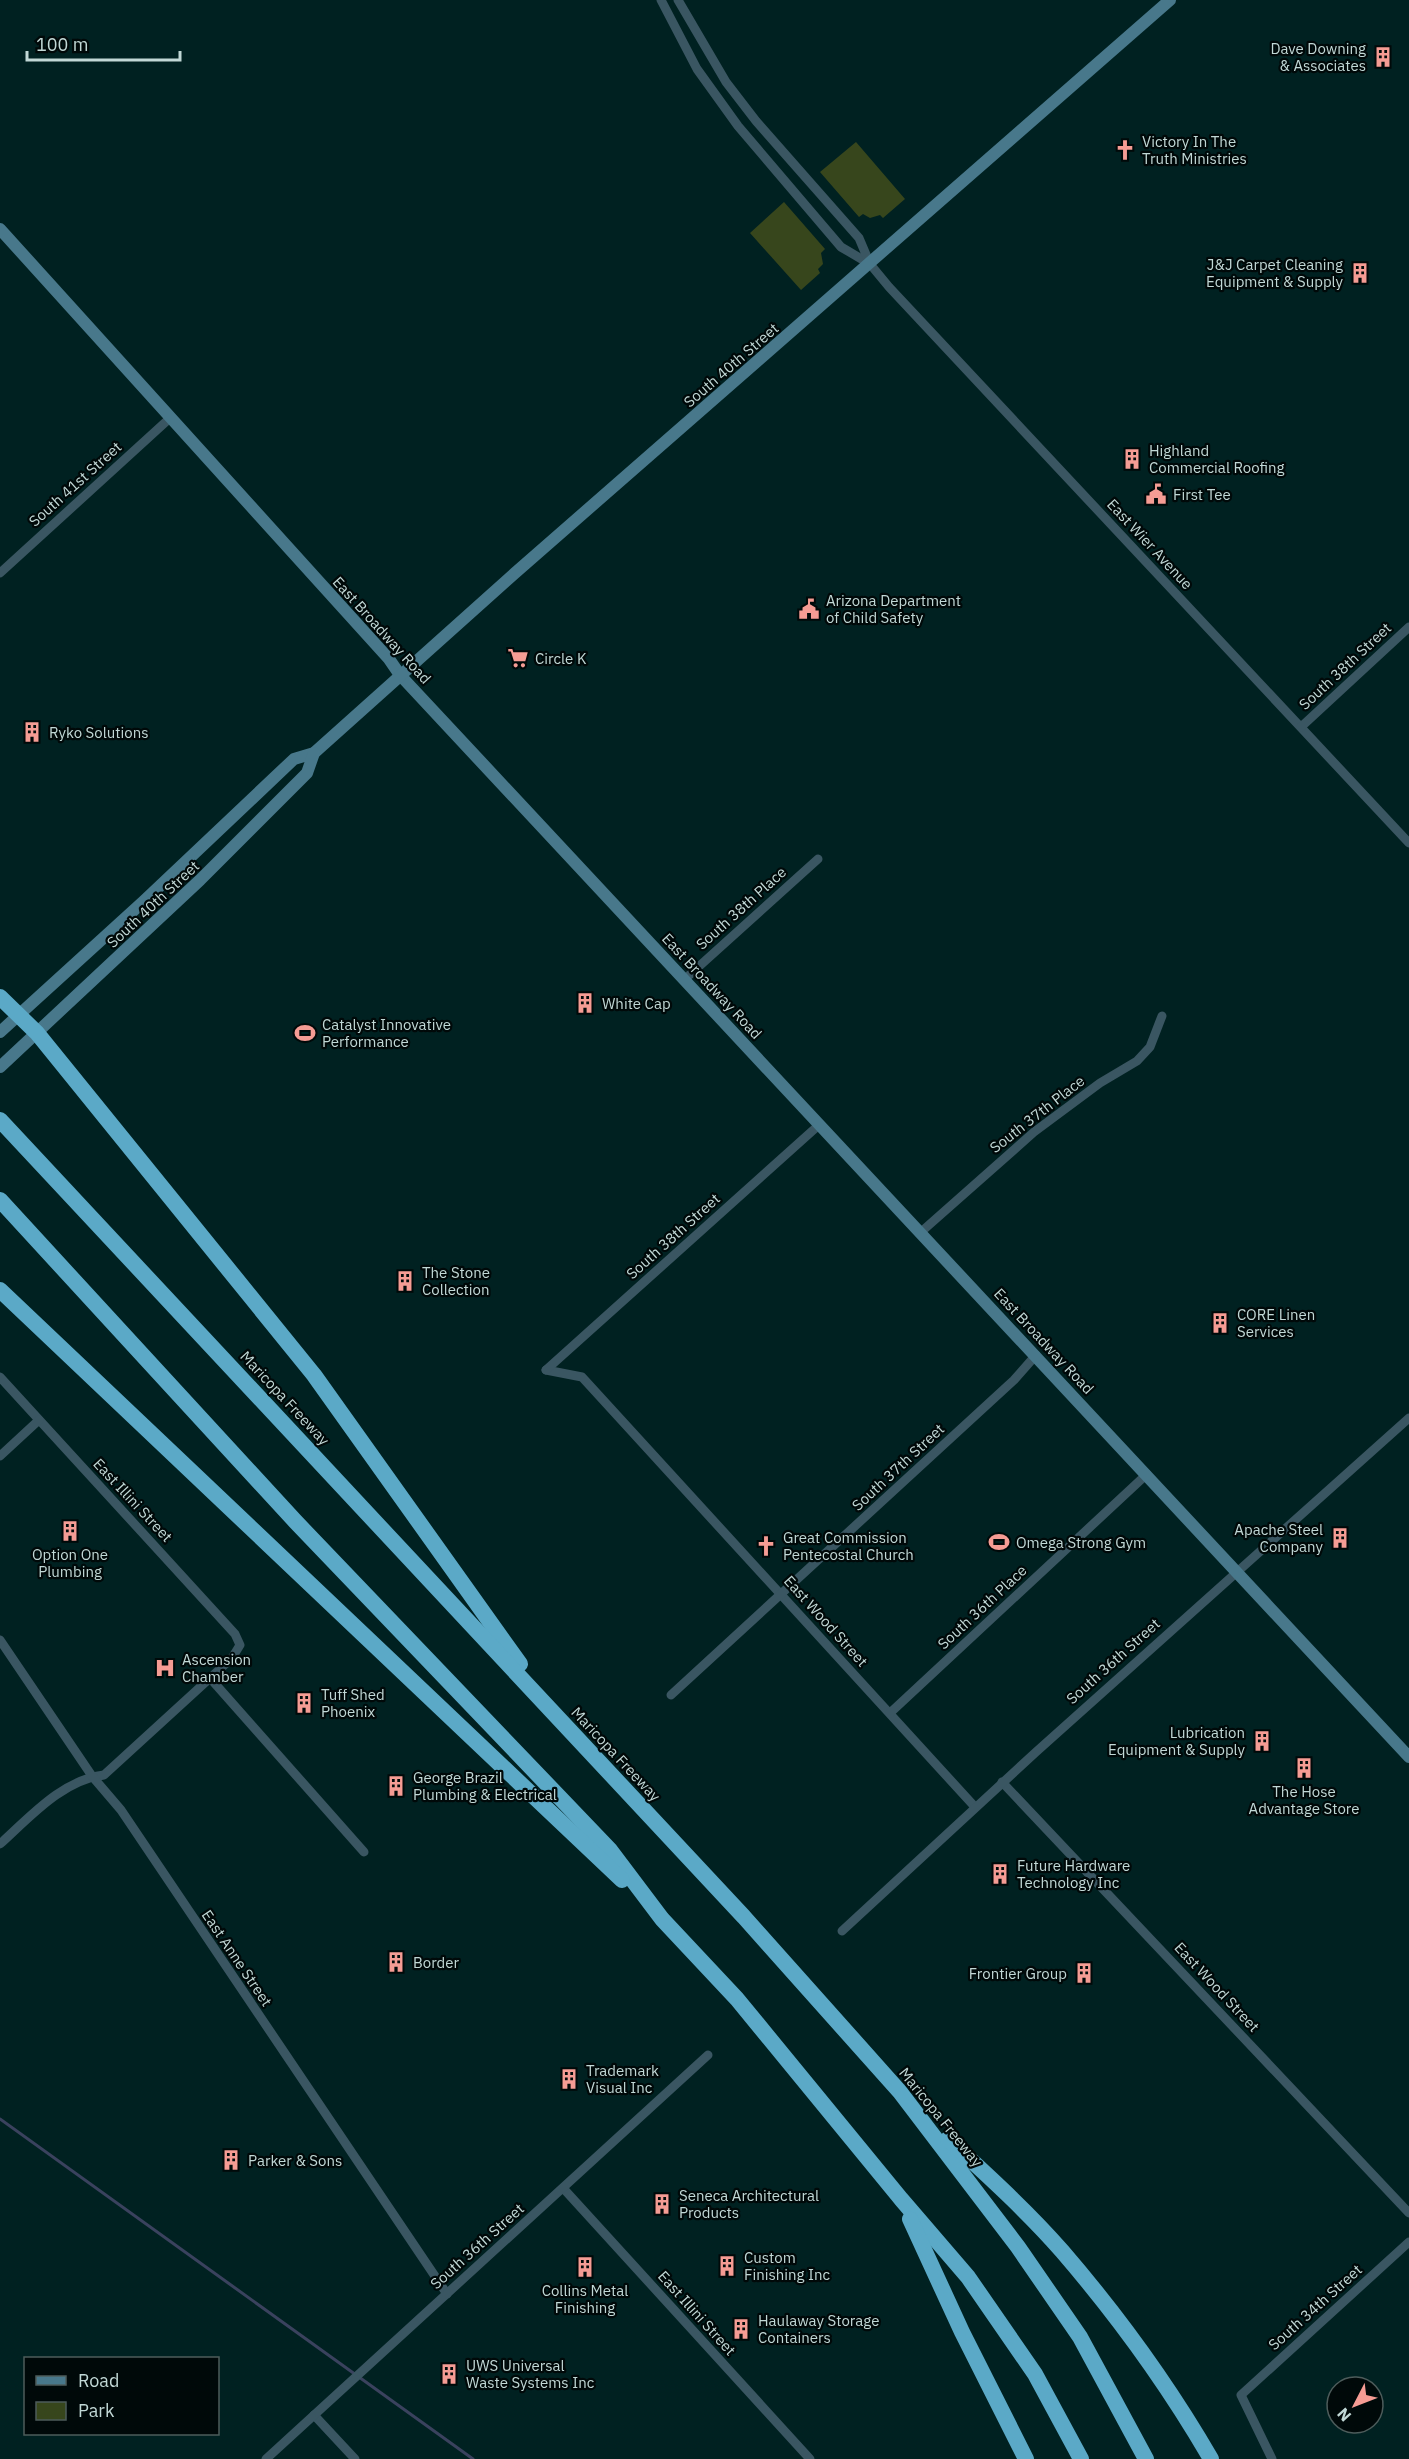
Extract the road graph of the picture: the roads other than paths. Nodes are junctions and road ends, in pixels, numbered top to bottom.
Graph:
1 (661, 0) edge
2 (678, 0) edge
3 (1170, 0) edge
4 (0, 230) edge
5 (870, 264) junction
6 (170, 418) junction
7 (0, 573) edge
8 (1409, 627) edge
9 (400, 675) junction
10 (1301, 727) junction
11 (314, 753) junction
12 (1409, 843) edge
13 (818, 859) dead end
14 (685, 979) junction
15 (0, 997) edge
16 (20, 1015) junction
17 (1162, 1016) dead end
18 (0, 1032) edge
19 (38, 1033) junction
20 (0, 1067) edge
21 (0, 1120) edge
22 (820, 1124) junction
23 (0, 1200) edge
24 (921, 1232) junction
25 (0, 1290) edge
26 (1036, 1355) junction
27 (546, 1370) joint
28 (0, 1377) edge
29 (1409, 1418) edge
30 (39, 1420) junction
31 (0, 1456) edge
32 (1147, 1474) junction
33 (1236, 1570) junction
34 (782, 1594) junction
35 (0, 1640) edge
36 (210, 1678) junction
37 (671, 1695) dead end
38 (890, 1713) junction
39 (559, 1719) junction
40 (1409, 1757) edge
41 (93, 1776) junction
42 (1002, 1782) junction
43 (975, 1807) junction
44 (0, 1844) edge
45 (364, 1852) dead end
46 (662, 1919) junction
47 (842, 1932) dead end
48 (708, 2055) dead end
49 (908, 2101) junction
50 (563, 2188) junction
51 (901, 2199) junction
52 (1409, 2213) edge
53 (1409, 2242) edge
54 (447, 2294) junction
55 (314, 2415) junction
56 (266, 2459) edge
57 (355, 2459) edge
58 (810, 2459) edge
59 (1026, 2459) edge
60 (1081, 2459) edge
61 (1146, 2459) edge
62 (1211, 2459) edge
63 (1272, 2459) edge

1 - 5 street
2 - 5 street
3 - 5 main road, South 40th Street
4 - 6 main road, East Broadway Road
5 - 9 main road, South 40th Street
5 - 10 street, East Wier Avenue
6 - 7 street, South 41st Street
6 - 9 main road, East Broadway Road
8 - 10 street, South 38th Street
9 - 11 main road, South 40th Street
9 - 14 main road, East Broadway Road
10 - 12 street, East Wier Avenue
11 - 16 main road, South 40th Street
11 - 19 main road, South 40th Street
13 - 14 street, South 38th Place
14 - 22 main road, East Broadway Road
15 - 16 highway
16 - 18 main road, South 40th Street
16 - 19 highway
17 - 24 street, South 37th Place
19 - 20 main road, South 40th Street
19 - 39 highway
21 - 39 highway, Maricopa Freeway
22 - 24 main road, East Broadway Road
22 - 27 street, South 38th Street
23 - 46 highway
24 - 26 main road, East Broadway Road
25 - 46 highway
26 - 32 main road, East Broadway Road
26 - 34 street, South 37th Street
27 - 34 street, East Wood Street
28 - 30 street, East Illini Street
29 - 33 street, South 36th Street
30 - 31 street
30 - 36 street, East Illini Street
32 - 33 main road, East Broadway Road
32 - 38 street, South 36th Place
33 - 40 main road, East Broadway Road
33 - 42 street, South 36th Street
34 - 37 street, South 37th Street
34 - 38 street, East Wood Street
35 - 41 street, East Anne Street
36 - 41 street
36 - 45 street
38 - 43 street, East Wood Street
39 - 49 highway, Maricopa Freeway
41 - 44 street
41 - 54 street, East Anne Street
42 - 43 street, South 36th Street
42 - 52 street, East Wood Street
43 - 47 street, South 36th Street
46 - 51 highway
48 - 50 street, South 36th Street
49 - 61 highway, Maricopa Freeway
49 - 62 highway
50 - 54 street, South 36th Street
50 - 58 street, East Illini Street
51 - 59 highway
51 - 60 highway
53 - 63 street, South 34th Street
54 - 55 street, South 36th Street
55 - 56 street, South 36th Street
55 - 57 street

